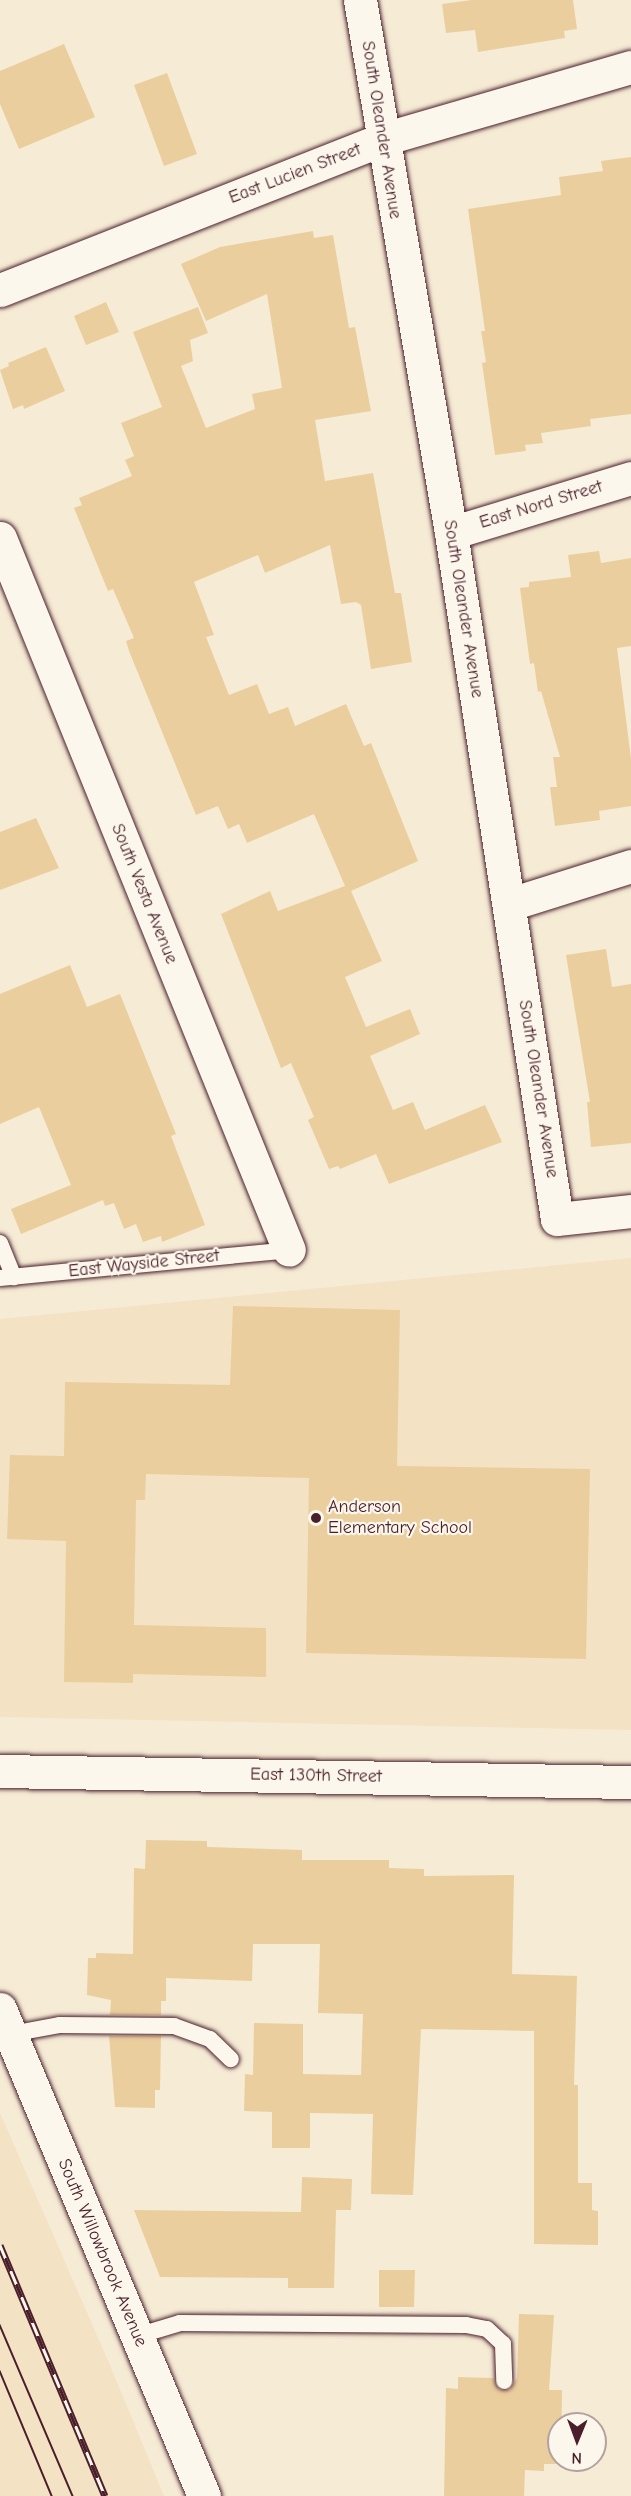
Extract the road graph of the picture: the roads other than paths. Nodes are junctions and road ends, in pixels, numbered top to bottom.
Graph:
1 (360, 0) edge
2 (631, 67) edge
3 (383, 140) junction
4 (0, 290) edge
5 (631, 478) edge
6 (451, 533) junction
7 (0, 538) edge
8 (631, 866) edge
9 (510, 904) junction
10 (631, 1211) edge
11 (0, 1243) edge
12 (289, 1250) joint
13 (7, 1277) edge
14 (0, 1771) edge
15 (631, 1782) edge
16 (5, 2022) edge
17 (231, 2060) dead end
18 (137, 2336) junction
19 (504, 2380) dead end
20 (204, 2496) edge

1 - 3 street, South Oleander Avenue
2 - 3 street, East Lucien Street
3 - 4 street, East Lucien Street
3 - 6 street, South Oleander Avenue
5 - 6 street, East Nord Street
6 - 9 street, South Oleander Avenue
7 - 12 street, South Vesta Avenue
8 - 9 street
9 - 10 street, South Oleander Avenue
11 - 13 lane
12 - 13 lane, East Wayside Street
14 - 15 street, East 130th Street
16 - 17 lane
16 - 18 street, South Willowbrook Avenue
18 - 19 lane
18 - 20 street, South Willowbrook Avenue

